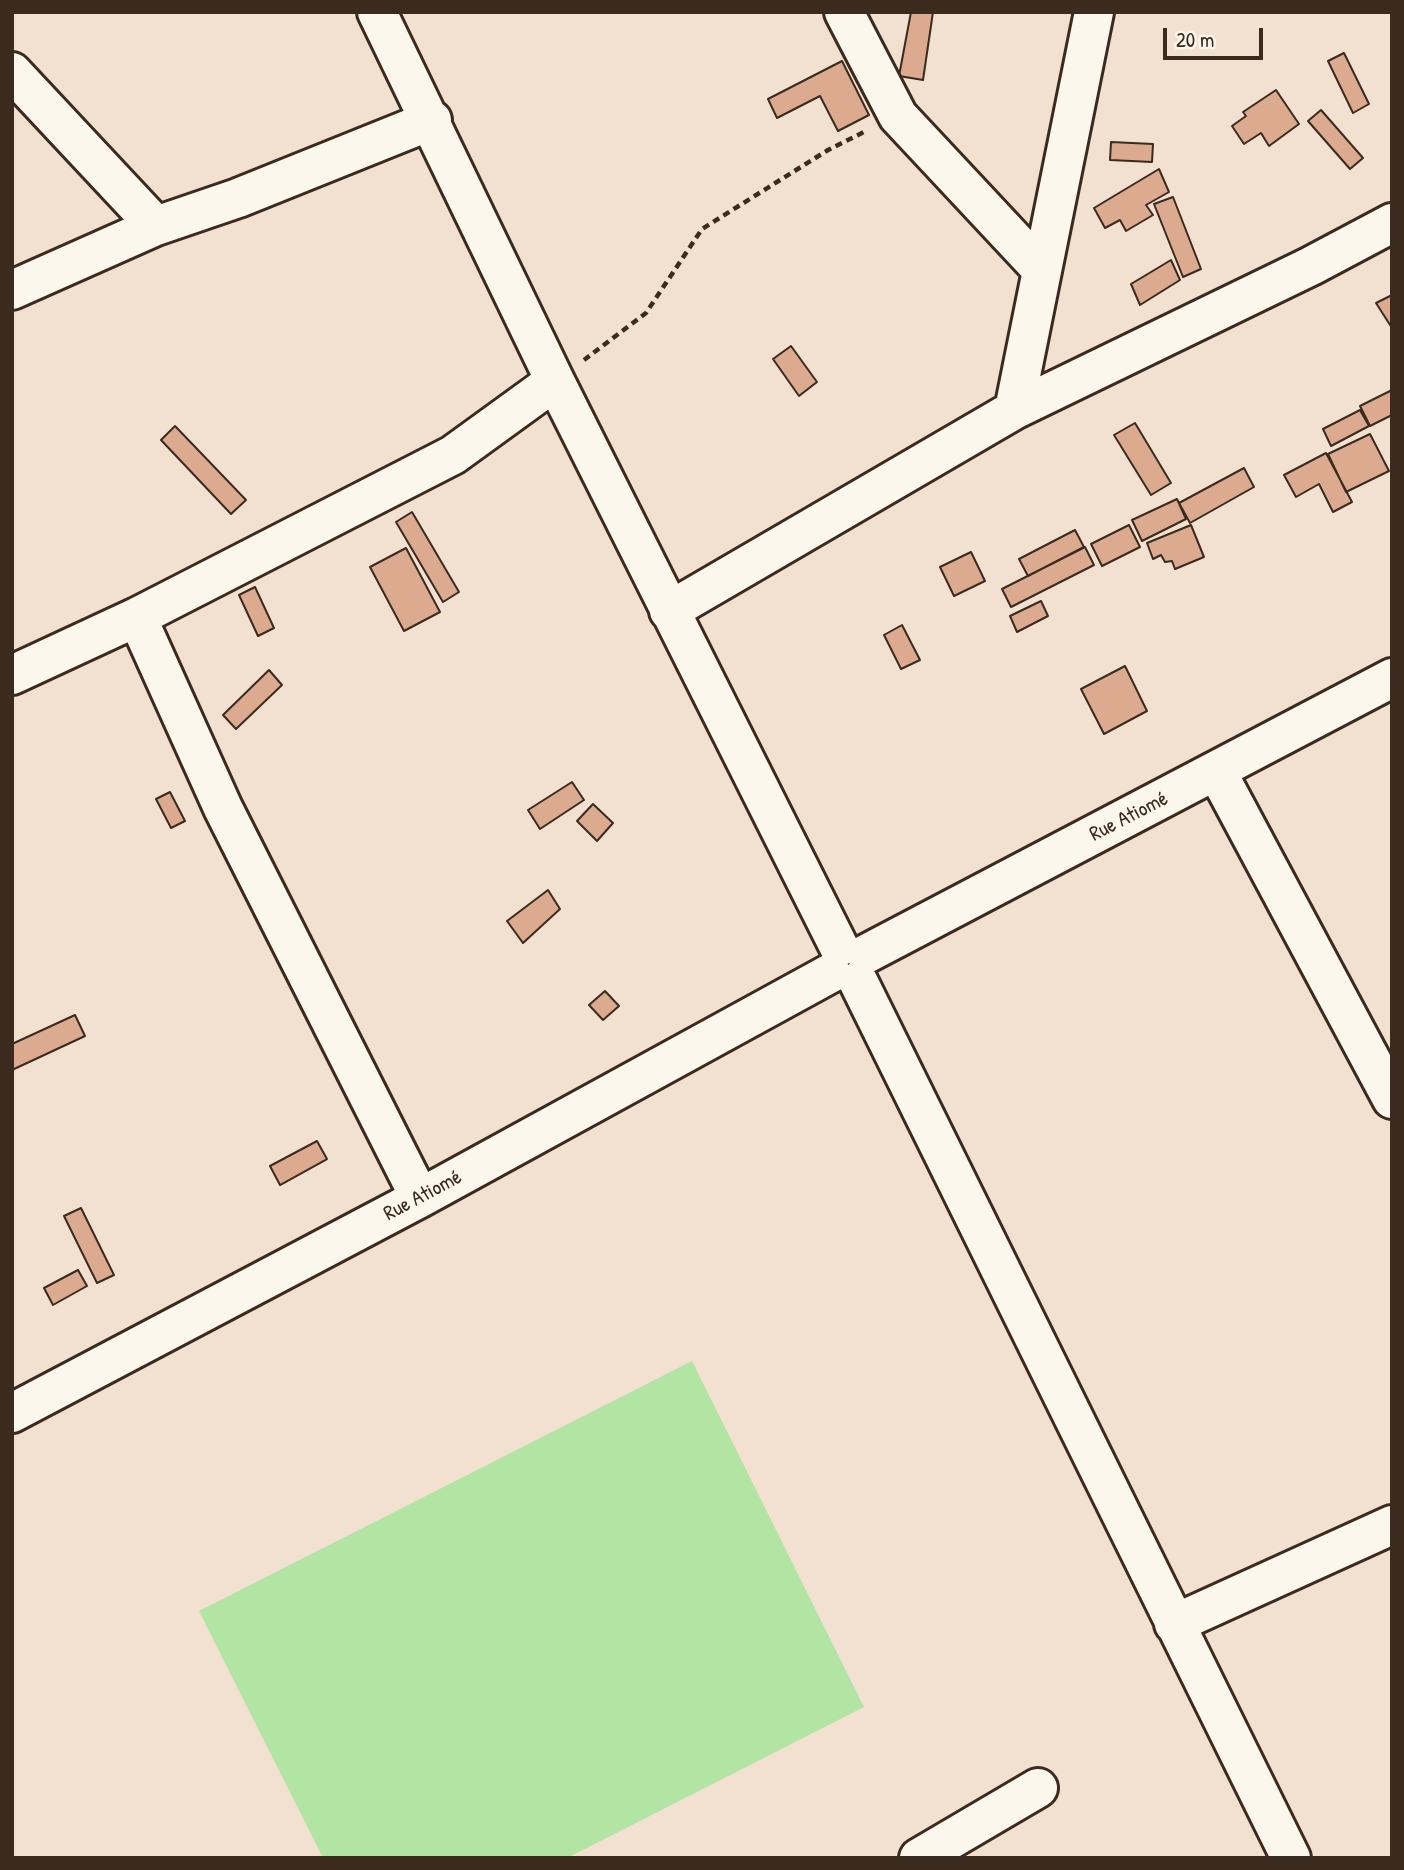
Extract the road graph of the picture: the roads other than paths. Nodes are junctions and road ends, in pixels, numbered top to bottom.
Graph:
1 (377, 12) edge
2 (844, 12) edge
3 (1094, 12) edge
4 (12, 72) edge
5 (432, 120) junction
6 (1392, 223) edge
7 (156, 226) junction
8 (1042, 270) junction
9 (12, 290) edge
10 (555, 381) junction
11 (1014, 410) junction
12 (669, 611) junction
13 (137, 617) junction
14 (12, 675) edge
15 (1392, 678) edge
16 (1217, 772) junction
17 (848, 964) junction
18 (1392, 1099) edge
19 (420, 1198) junction
20 (17, 1399) edge
21 (1392, 1525) edge
22 (1174, 1624) junction
23 (1038, 1788) dead end
24 (919, 1858) edge
25 (1291, 1858) edge

1 - 5 street
2 - 8 street
3 - 8 street
4 - 7 street
5 - 7 street
5 - 10 street
6 - 11 street
7 - 9 street
8 - 11 street
10 - 12 street
10 - 13 street
11 - 12 street
12 - 17 street
13 - 14 street
13 - 19 street
15 - 16 street, Rue Atiomé
16 - 17 street, Rue Atiomé
16 - 18 street
17 - 19 street, Rue Atiomé
17 - 22 street
19 - 20 street, Rue Atiomé
21 - 22 street
22 - 25 street
23 - 24 street

